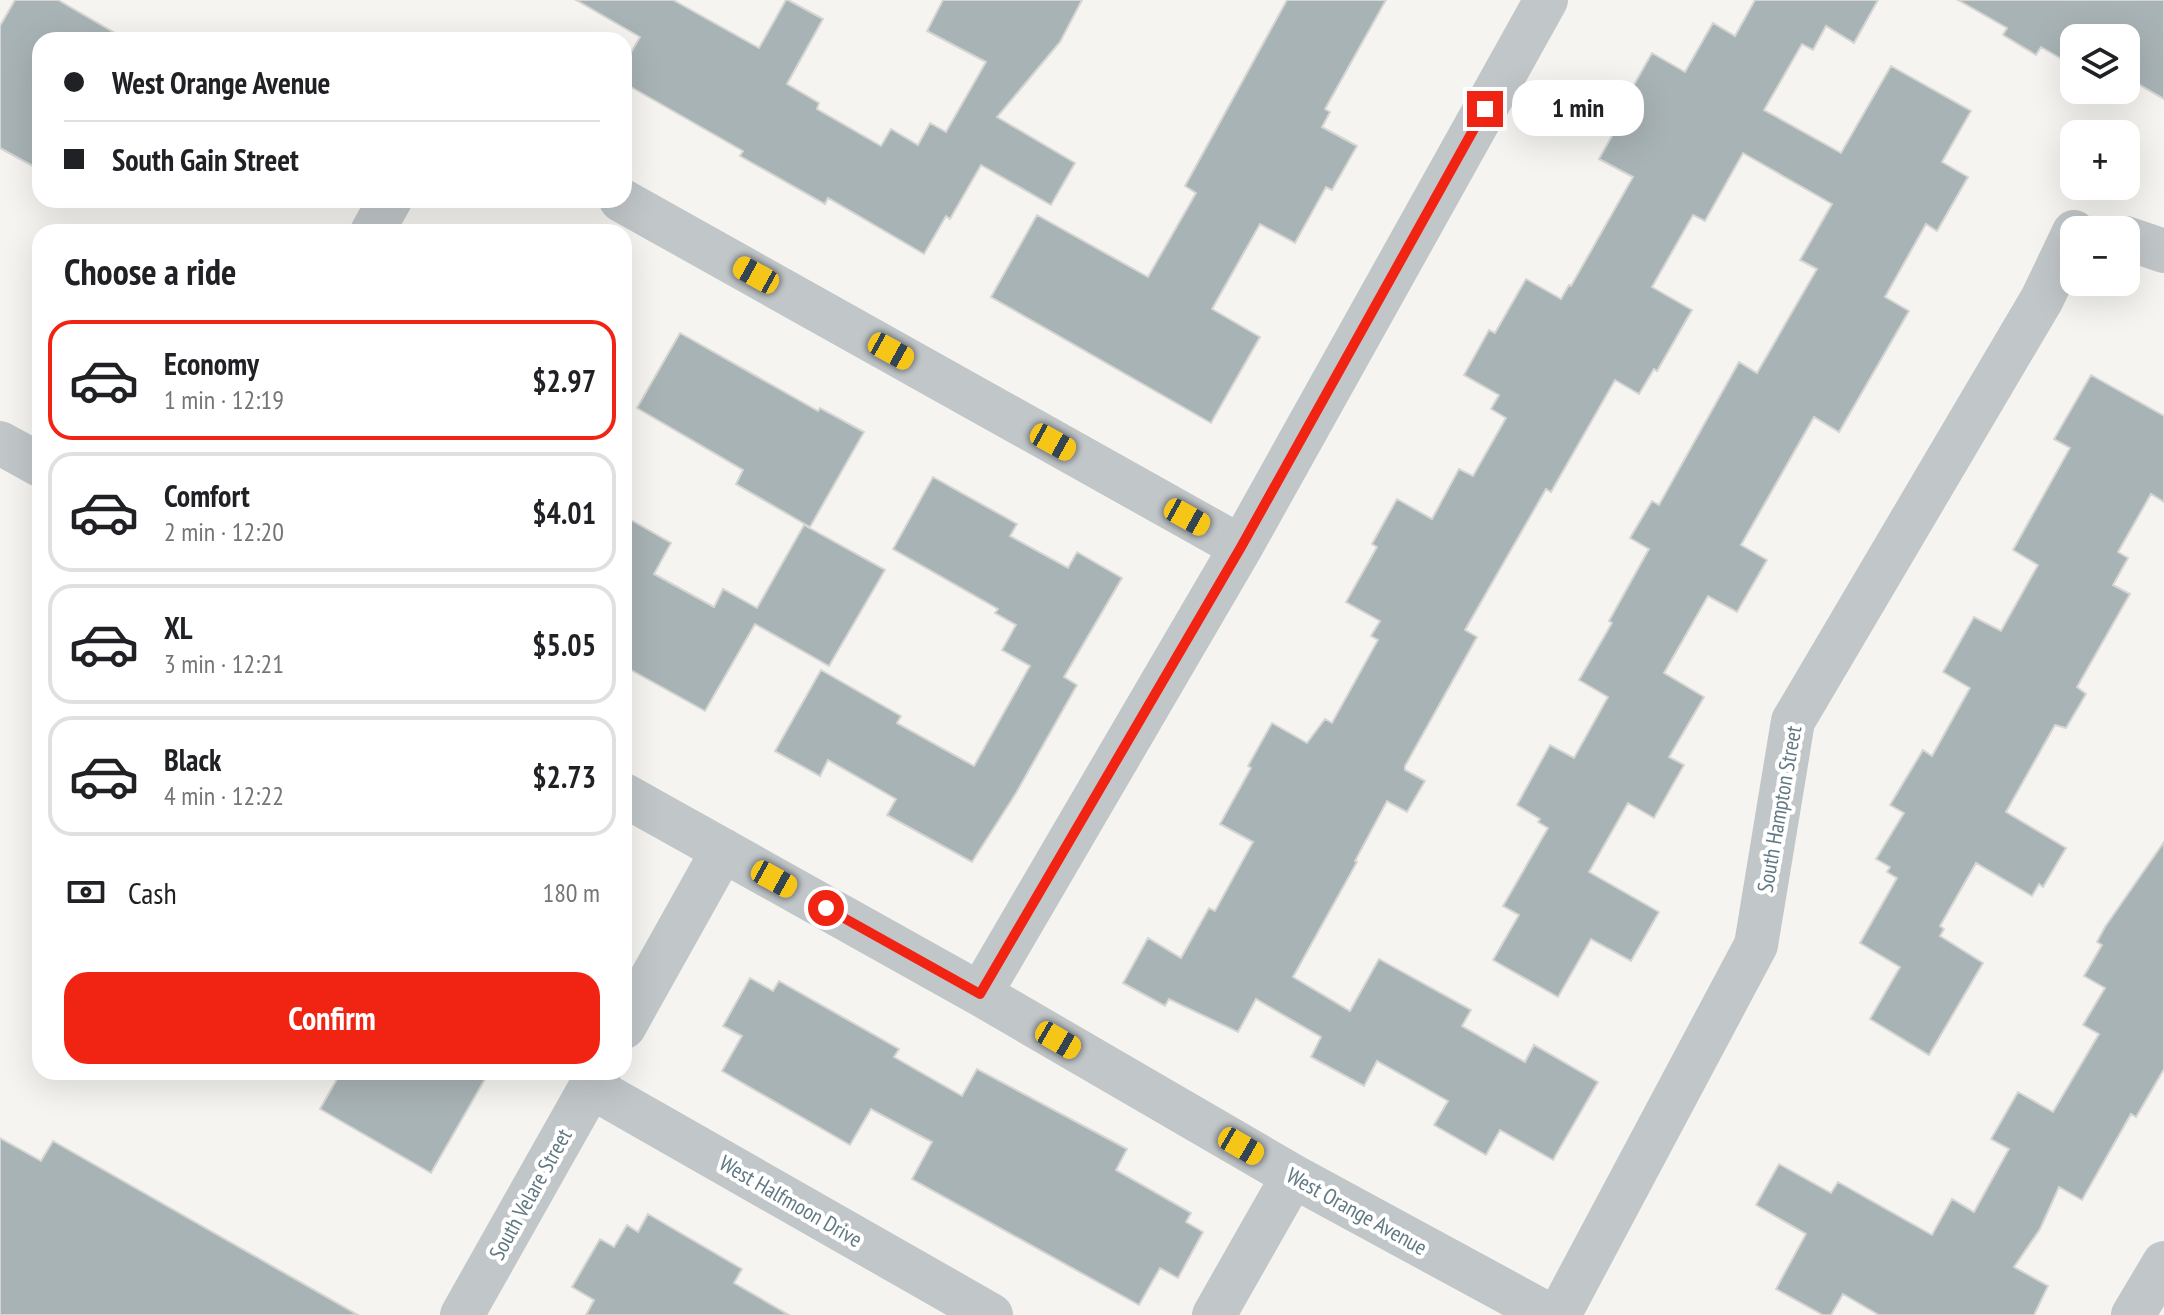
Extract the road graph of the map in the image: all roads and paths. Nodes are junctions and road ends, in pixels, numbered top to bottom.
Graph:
1 (1546, 0) edge
2 (632, 206) edge
3 (2140, 243) edge
4 (2164, 251) edge
5 (2060, 268) edge
6 (0, 443) edge
7 (32, 461) edge
8 (1241, 547) junction
9 (632, 799) edge
10 (723, 850) junction
11 (980, 994) junction
12 (632, 1013) edge
13 (594, 1080) edge
14 (597, 1080) edge
15 (1293, 1176) junction
16 (2164, 1263) edge
17 (462, 1315) edge
18 (991, 1315) edge
19 (1214, 1315) edge
20 (1549, 1315) edge
21 (1559, 1315) edge
22 (2133, 1315) edge

1 - 8 street
2 - 8 street
3 - 4 street
5 - 21 street, South Hampton Street
6 - 7 street
8 - 11 street
9 - 10 street, West Orange Avenue
10 - 11 street, West Orange Avenue
10 - 12 street
11 - 15 street, West Orange Avenue
13 - 17 street, South Velare Street
14 - 18 street, West Halfmoon Drive
15 - 19 street
15 - 20 street, West Orange Avenue
16 - 22 street

